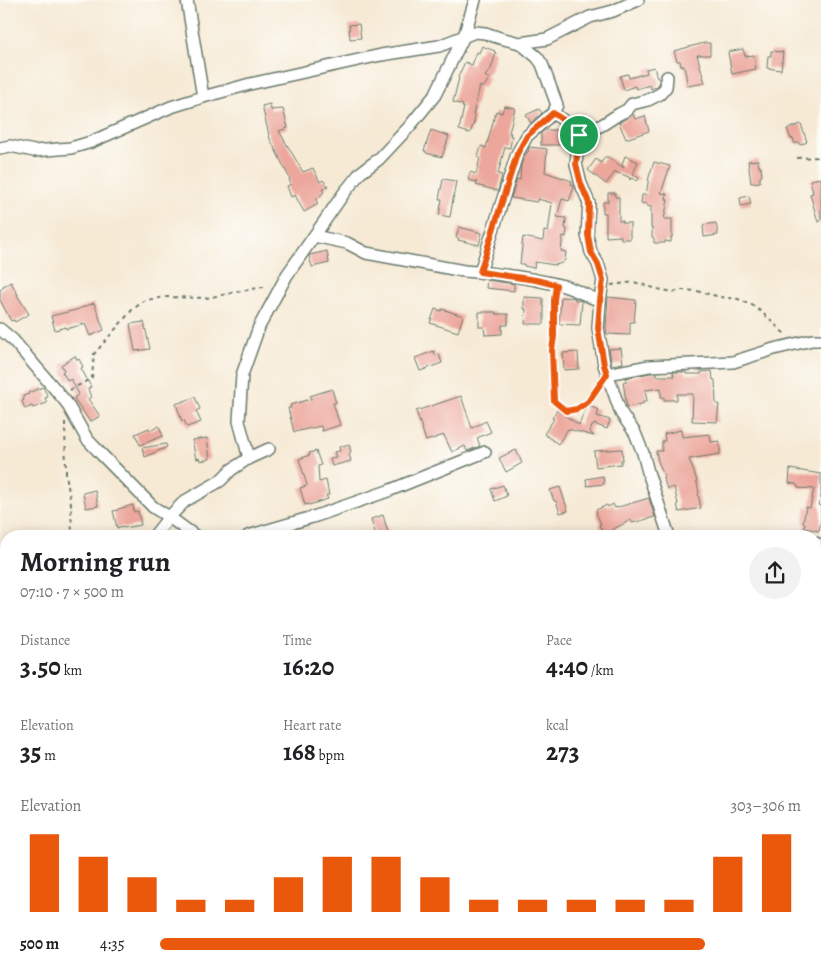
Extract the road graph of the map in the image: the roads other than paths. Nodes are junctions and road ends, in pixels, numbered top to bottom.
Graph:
1 (187, 0) edge
2 (475, 0) edge
3 (638, 0) edge
4 (464, 36) junction
5 (520, 43) junction
6 (667, 77) dead end
7 (203, 97) junction
8 (553, 113) junction
9 (579, 135) junction
10 (0, 148) edge
11 (314, 236) junction
12 (480, 272) junction
13 (600, 301) junction
14 (0, 329) edge
15 (821, 340) edge
16 (607, 374) junction
17 (269, 450) dead end
18 (485, 452) dead end
19 (249, 458) junction
20 (169, 517) junction
21 (159, 530) edge
22 (186, 530) edge
23 (268, 530) edge
24 (667, 530) edge

1 - 7 street
2 - 4 street
3 - 5 street
4 - 5 street
4 - 7 street
4 - 11 street
5 - 8 street
6 - 9 street
7 - 10 street
8 - 9 street
8 - 12 street
9 - 13 street
11 - 12 street
11 - 19 street
12 - 13 street
13 - 16 street
14 - 20 street
15 - 16 street
16 - 24 street
17 - 19 street
18 - 23 street
19 - 20 street
20 - 21 street
20 - 22 street

